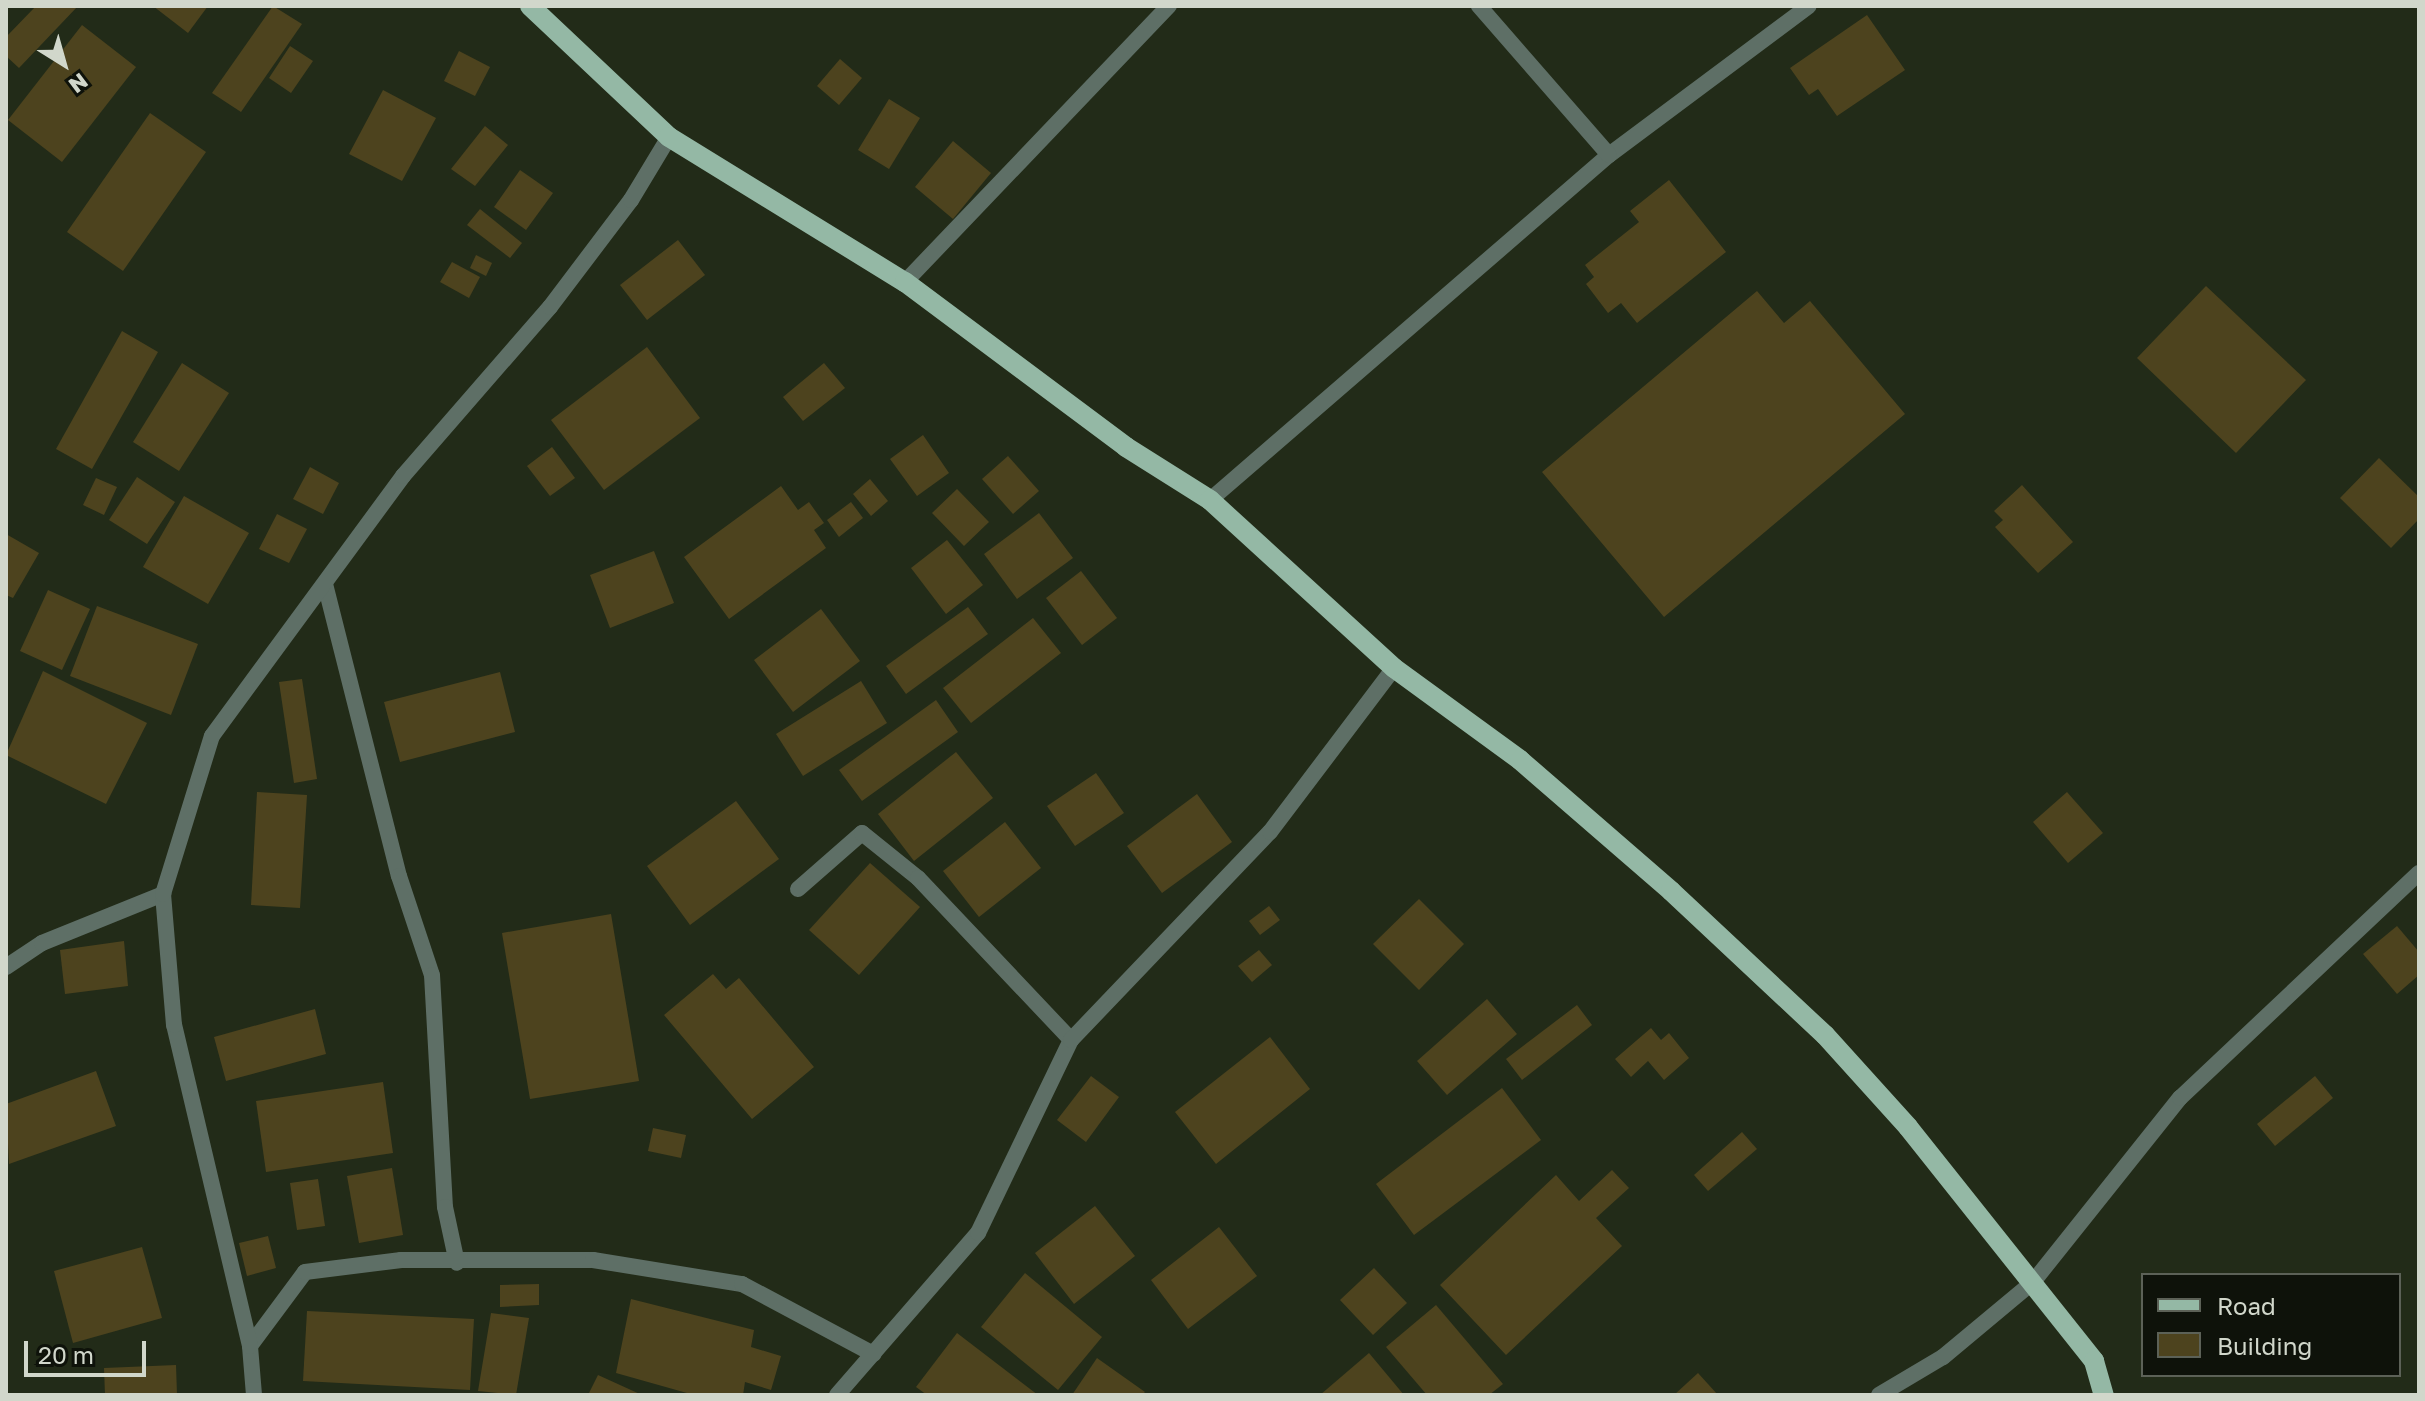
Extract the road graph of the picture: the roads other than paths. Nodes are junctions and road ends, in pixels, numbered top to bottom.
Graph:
1 (530, 6) edge
2 (1169, 6) edge
3 (1479, 6) edge
4 (1809, 6) edge
5 (669, 137) junction
6 (1609, 155) junction
7 (905, 282) junction
8 (1210, 500) junction
9 (325, 584) junction
10 (1394, 668) junction
11 (2419, 873) edge
12 (798, 889) dead end
13 (163, 894) junction
14 (6, 967) edge
15 (1071, 1040) junction
16 (457, 1263) junction
17 (2033, 1282) junction
18 (250, 1346) junction
19 (873, 1354) junction
20 (254, 1395) edge
21 (837, 1395) edge
22 (1879, 1395) edge
23 (2104, 1395) edge

1 - 5 main road
2 - 7 street
3 - 6 street
4 - 6 street
5 - 7 main road
5 - 9 street
6 - 8 street
7 - 8 main road
8 - 10 main road
9 - 13 street
9 - 16 street
10 - 15 street
10 - 17 main road
11 - 17 street
12 - 15 street
13 - 14 street
13 - 18 street
15 - 19 street
16 - 18 street
16 - 19 street
17 - 22 street
17 - 23 main road
18 - 20 street
19 - 21 street

